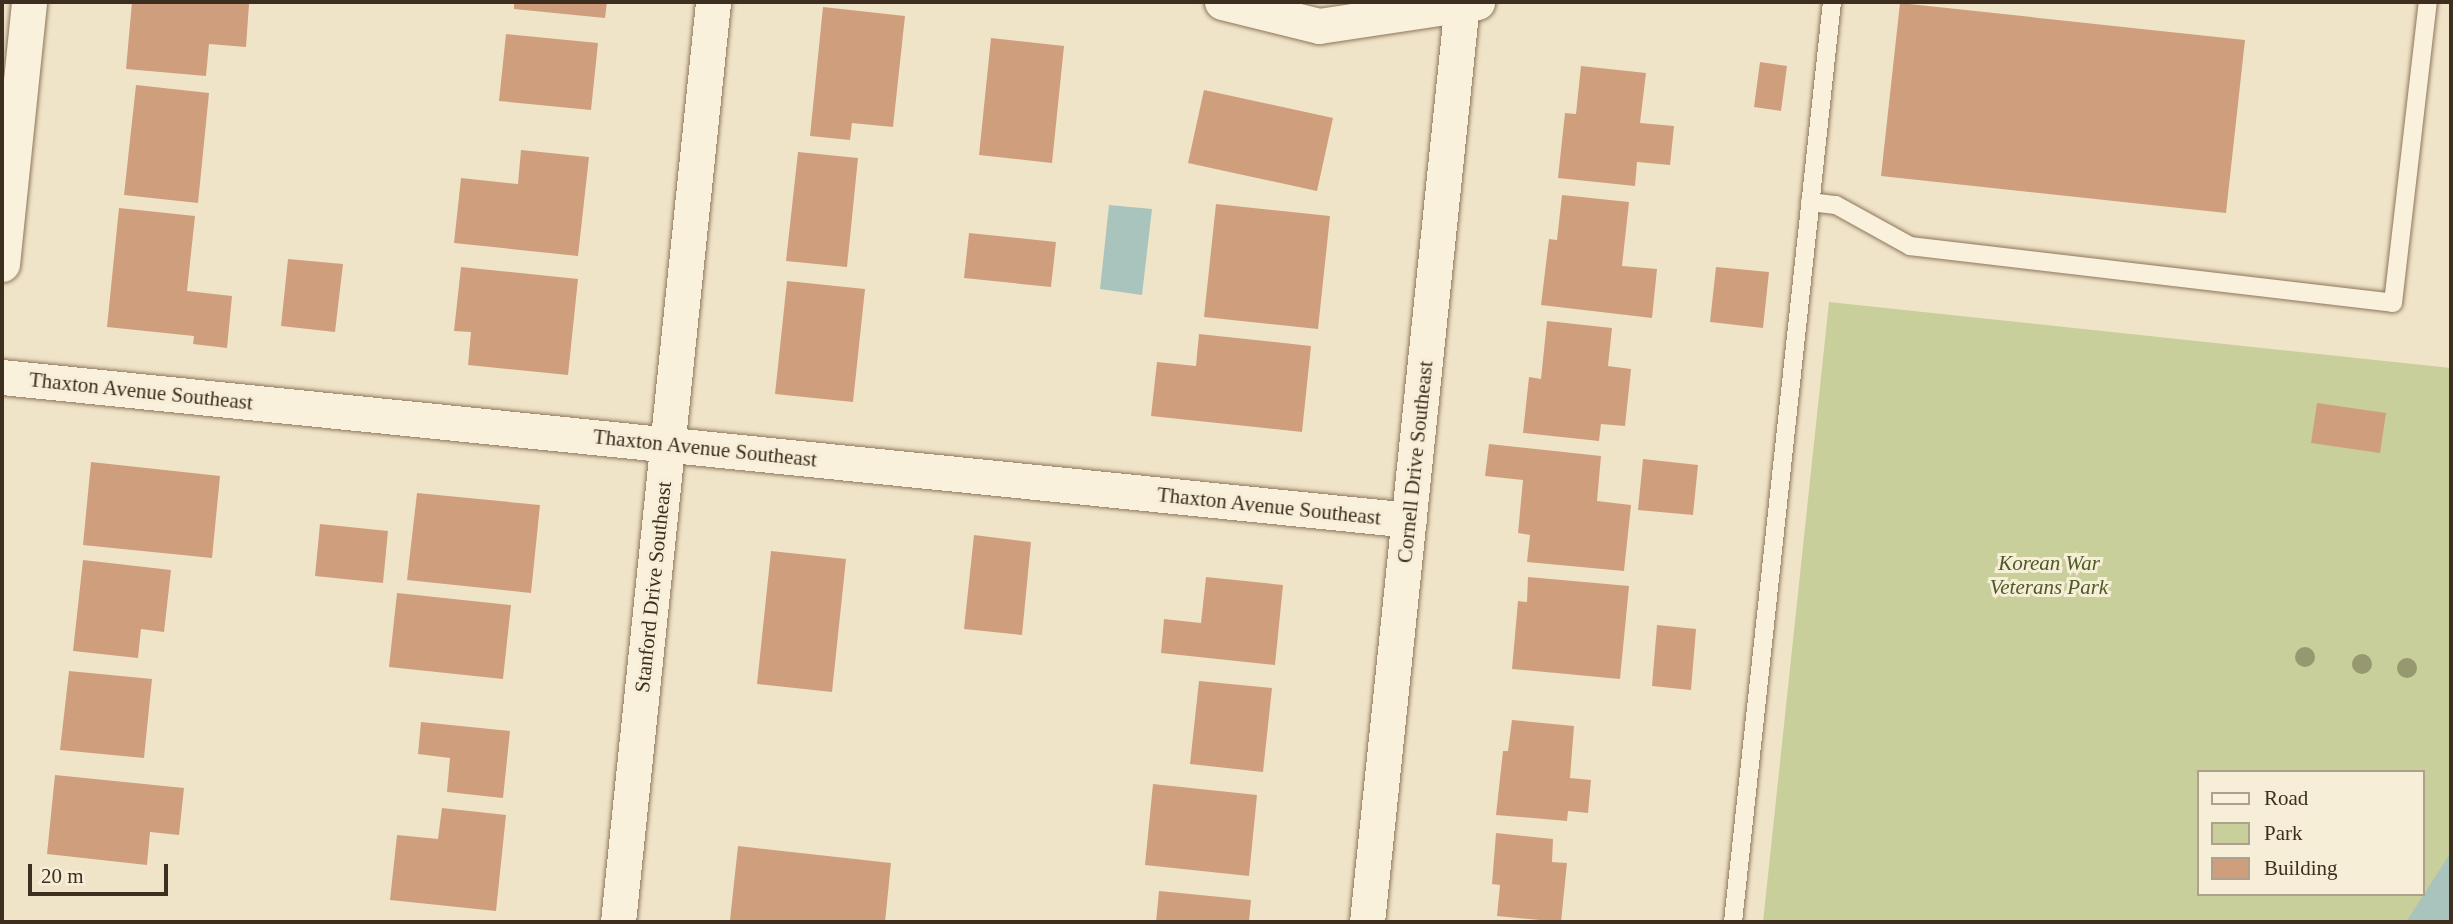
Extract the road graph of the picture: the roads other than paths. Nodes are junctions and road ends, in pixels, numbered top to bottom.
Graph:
1 (29, 2) edge
2 (713, 2) edge
3 (1222, 2) edge
4 (1832, 2) edge
5 (2428, 2) edge
6 (1466, 3) edge
7 (1810, 202) junction
8 (2, 264) edge
9 (2, 377) edge
10 (668, 444) junction
11 (1409, 520) junction
12 (618, 922) edge
13 (1367, 922) edge
14 (1733, 922) edge

1 - 8 street
2 - 10 street, Stanford Drive Southeast
3 - 6 street
4 - 7 lane
5 - 7 lane
6 - 11 street, Cornell Drive Southeast
7 - 14 lane
9 - 10 street, Thaxton Avenue Southeast
10 - 11 street, Thaxton Avenue Southeast
10 - 12 street, Stanford Drive Southeast
11 - 13 street, Cornell Drive Southeast

